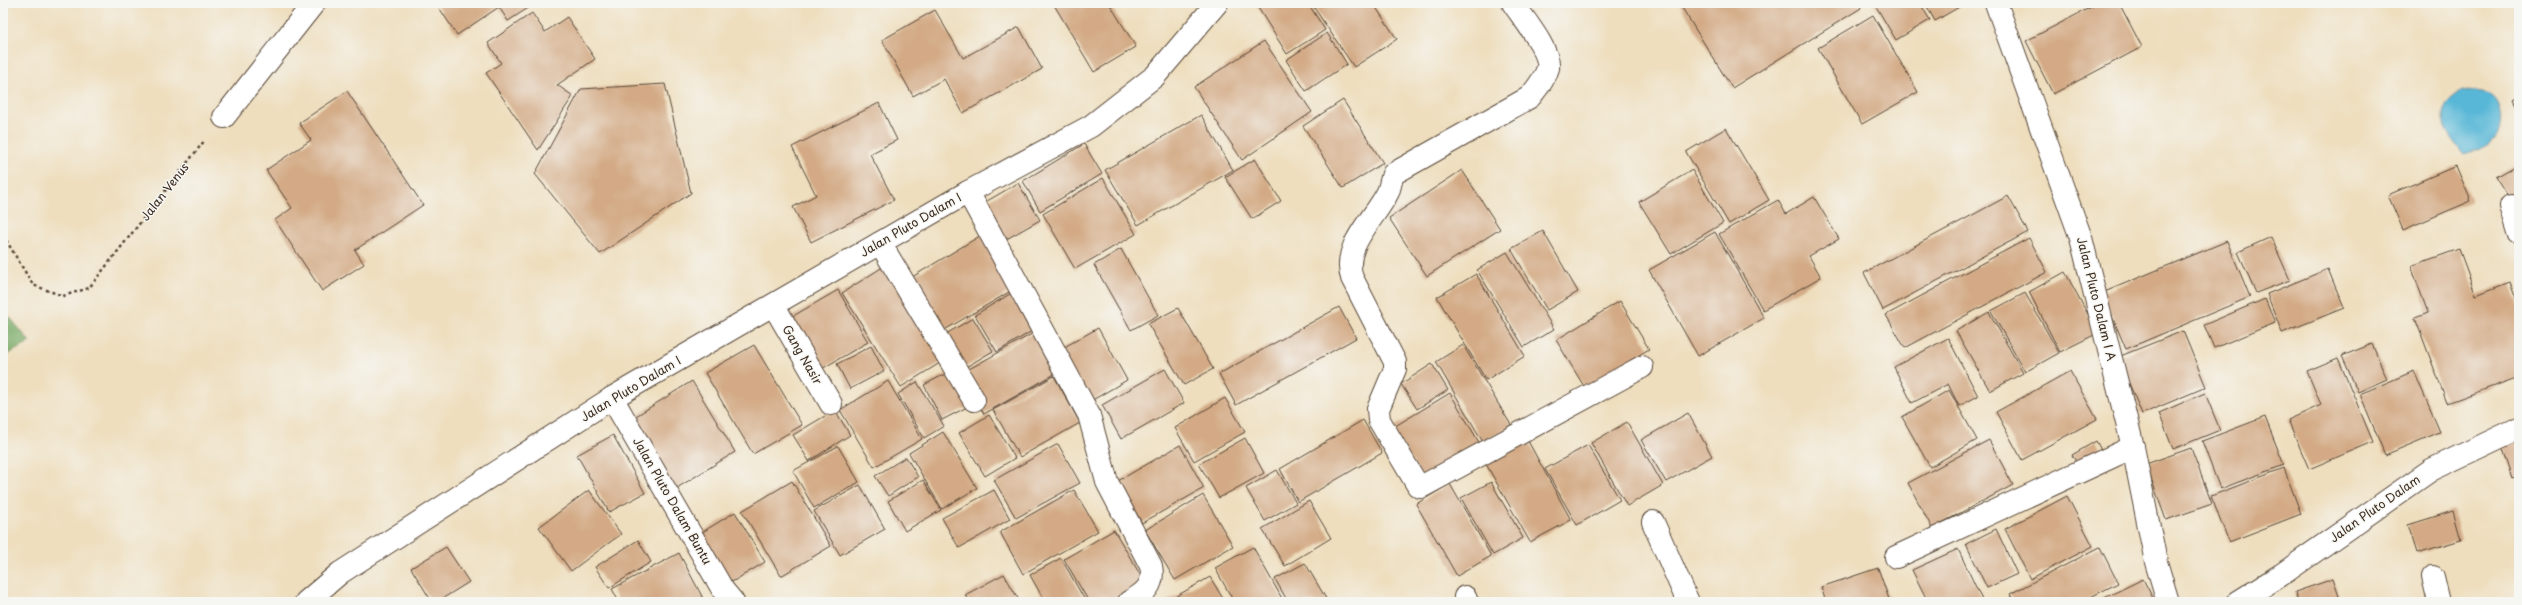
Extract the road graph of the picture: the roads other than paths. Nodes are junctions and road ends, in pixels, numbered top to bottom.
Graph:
1 (314, 3) edge
2 (1218, 3) edge
3 (1513, 3) edge
4 (1996, 3) edge
5 (224, 116) road end
6 (968, 192) junction
7 (2511, 206) dead end
8 (2519, 232) edge
9 (880, 243) junction
10 (774, 306) junction
11 (1642, 367) dead end
12 (612, 398) junction
13 (974, 400) dead end
14 (831, 404) dead end
15 (2519, 428) edge
16 (2133, 447) junction
17 (1653, 522) dead end
18 (1896, 558) dead end
19 (2433, 577) dead end
20 (306, 602) edge
21 (733, 602) edge
22 (1129, 602) edge
23 (1688, 602) edge
24 (2168, 602) edge
25 (2238, 602) edge
26 (2439, 602) edge

1 - 5 street
2 - 6 street, Jalan Pluto Dalam I
3 - 11 street
4 - 16 street, Jalan Pluto Dalam I A
6 - 9 street, Jalan Pluto Dalam I
6 - 22 street, Jalan Pluto Dalam I
7 - 8 street
9 - 10 street, Jalan Pluto Dalam I
9 - 13 street
10 - 12 street, Jalan Pluto Dalam I
10 - 14 street, Gang Nasir
12 - 20 street, Jalan Pluto Dalam I
12 - 21 street, Jalan Pluto Dalam Buntu
15 - 25 street, Jalan Pluto Dalam
16 - 18 street
16 - 24 street, Jalan Pluto Dalam I A
17 - 23 street
19 - 26 street

